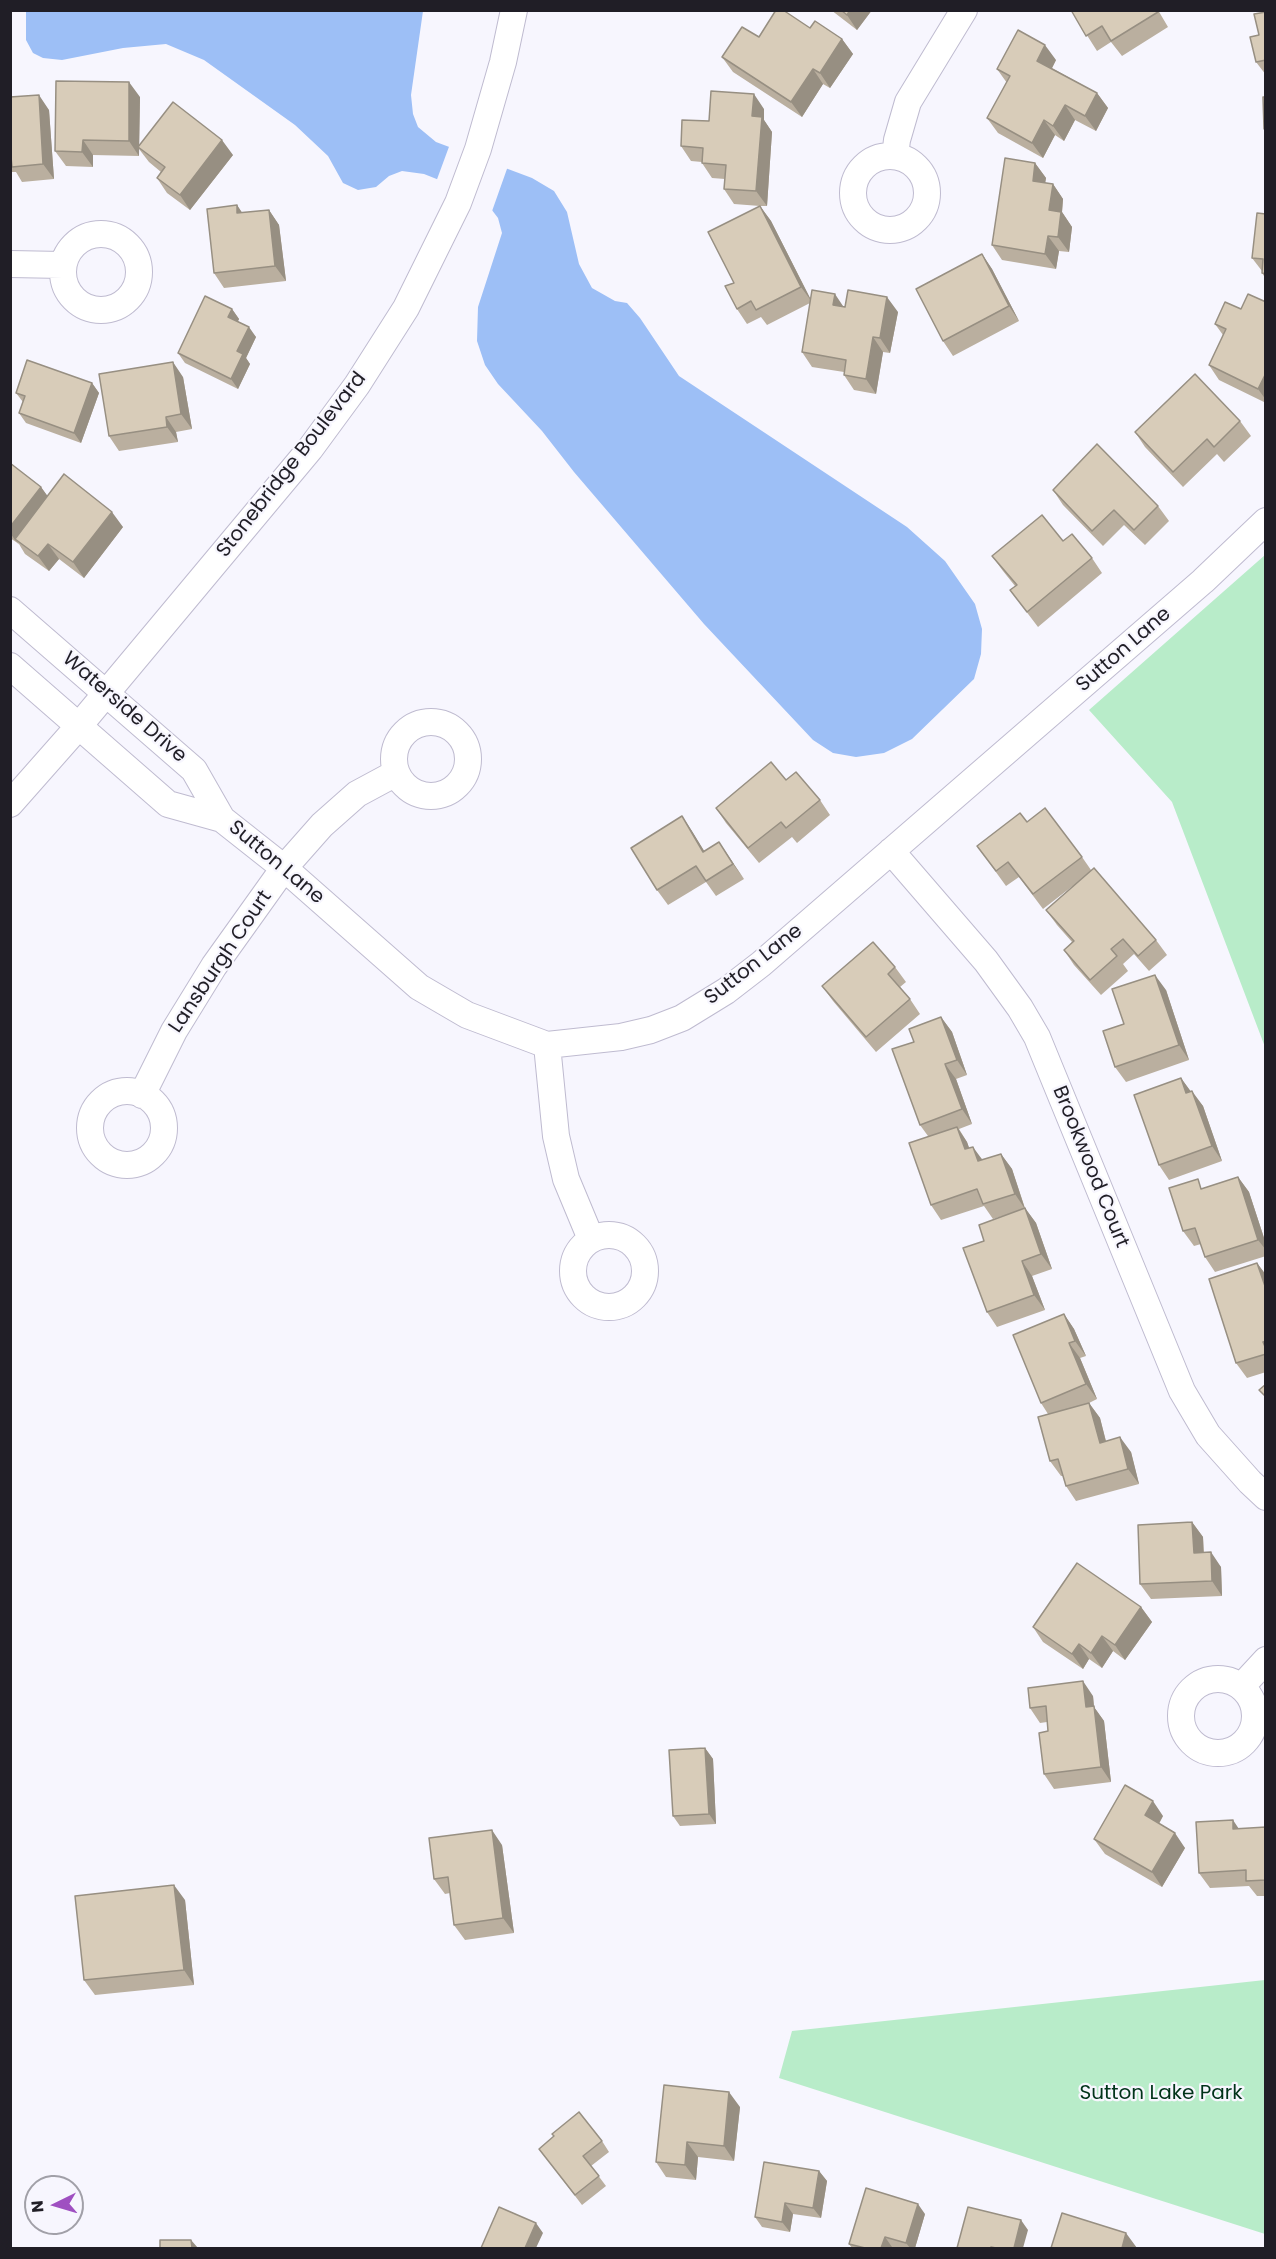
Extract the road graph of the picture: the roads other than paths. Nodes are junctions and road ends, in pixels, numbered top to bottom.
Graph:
1 (514, 10) edge
2 (964, 10) edge
3 (895, 156) dead end
4 (10, 264) edge
5 (63, 265) dead end
6 (1266, 521) edge
7 (10, 610) edge
8 (10, 666) edge
9 (107, 692) junction
10 (78, 727) junction
11 (396, 773) dead end
12 (10, 804) edge
13 (222, 819) junction
14 (891, 851) junction
15 (284, 868) junction
16 (547, 1045) junction
17 (142, 1095) dead end
18 (591, 1239) dead end
19 (1266, 1497) edge
20 (1266, 1660) edge
21 (1241, 1687) dead end

1 - 9 street, Stonebridge Boulevard
2 - 3 street
4 - 5 street
6 - 14 street, Sutton Lane
7 - 9 street, Waterside Drive
8 - 10 street, Sutton Lane
9 - 10 street, Stonebridge Boulevard
9 - 13 street, Waterside Drive
10 - 12 street, Stonebridge Boulevard
10 - 13 street, Sutton Lane
11 - 15 street, Lansburgh Court
13 - 15 street, Sutton Lane
14 - 16 street, Sutton Lane
14 - 19 street, Brookwood Court
15 - 16 street, Sutton Lane
15 - 17 street, Lansburgh Court
16 - 18 street
20 - 21 street

